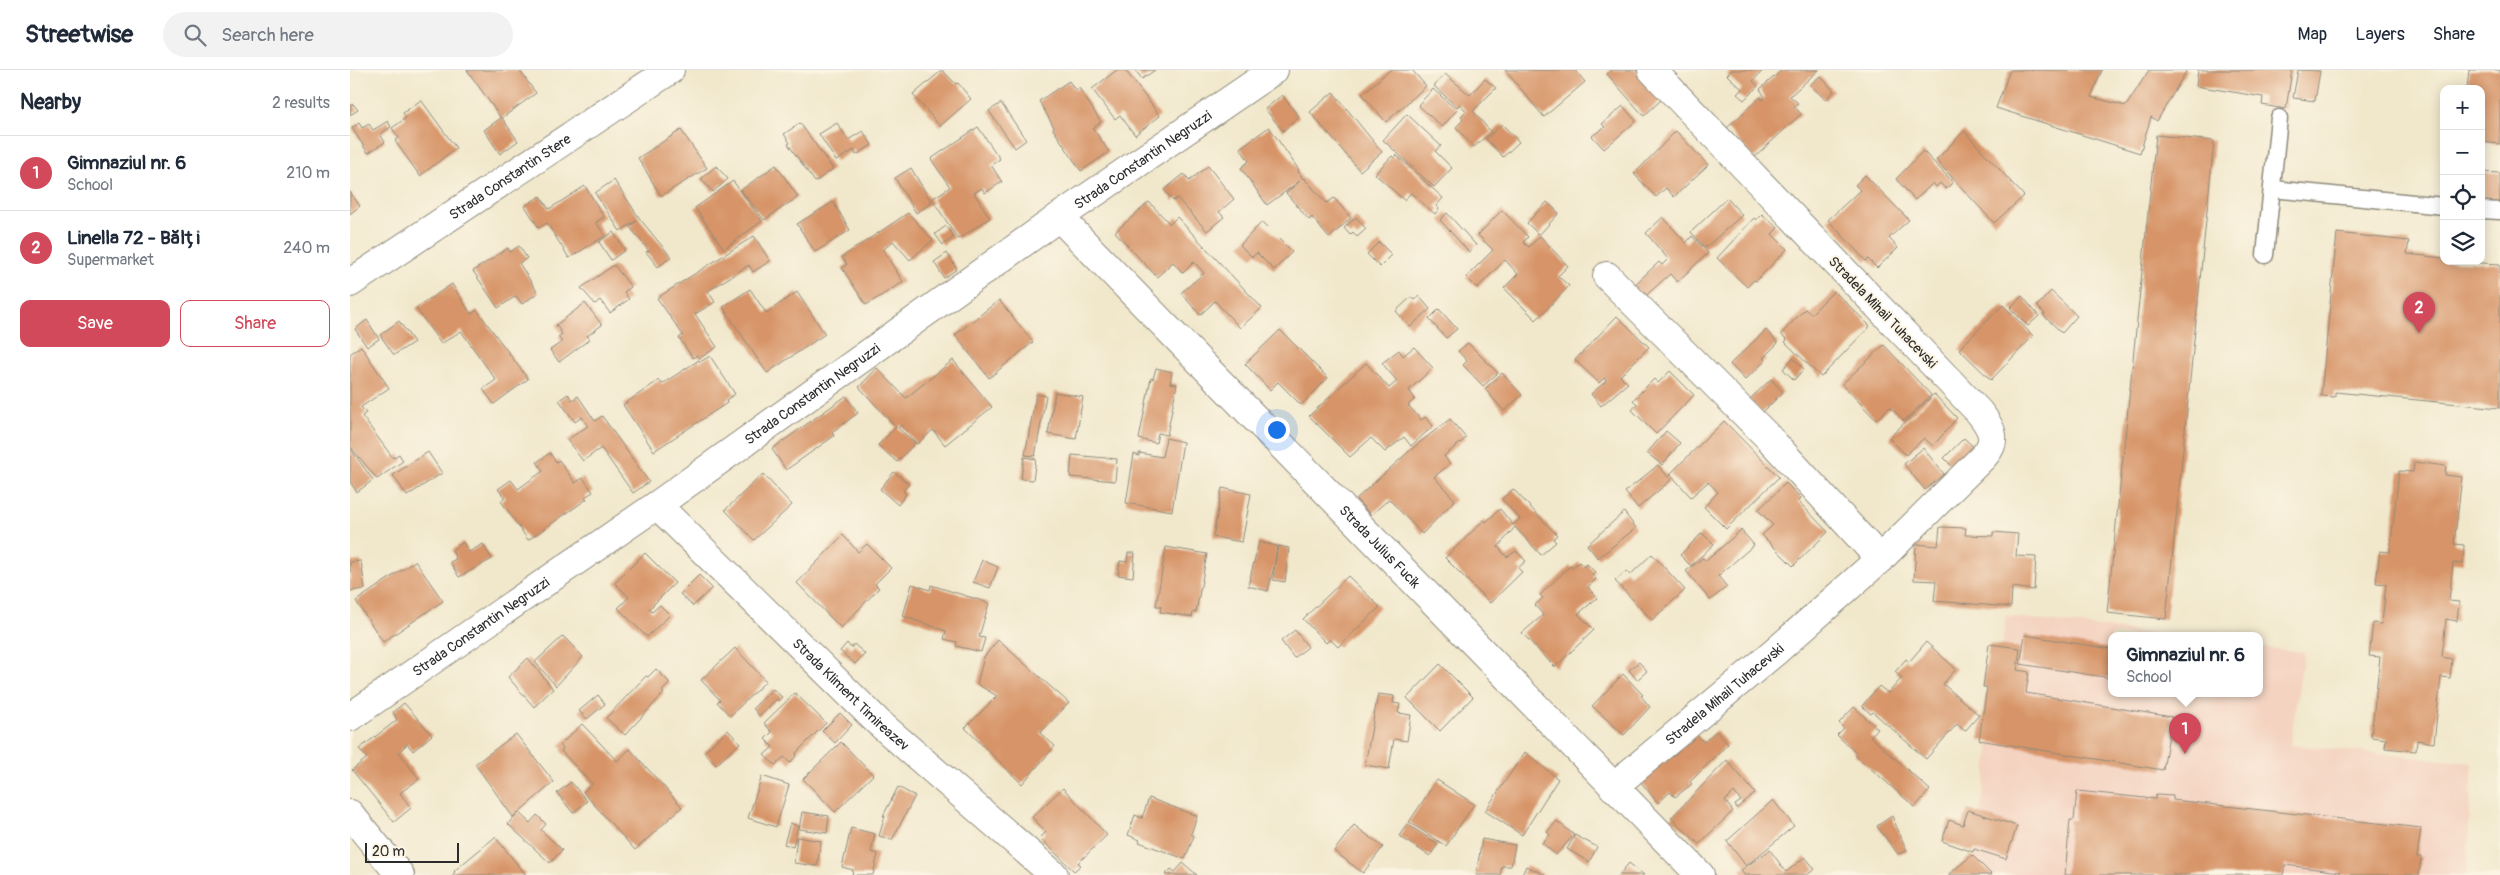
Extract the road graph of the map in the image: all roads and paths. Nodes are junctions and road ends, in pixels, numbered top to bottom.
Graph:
1 (670, 70) edge
2 (1274, 70) edge
3 (1652, 70) edge
4 (2279, 118) dead end
5 (2273, 189) junction
6 (2440, 206) edge
7 (2485, 210) edge
8 (2500, 212) edge
9 (1059, 217) junction
10 (2265, 256) dead end
11 (1607, 276) dead end
12 (350, 283) edge
13 (657, 505) junction
14 (1880, 559) junction
15 (350, 717) edge
16 (1613, 787) junction
17 (350, 814) edge
18 (400, 875) edge
19 (1054, 875) edge
20 (1700, 875) edge

1 - 12 street, Strada Constantin Stere
2 - 9 street, Strada Constantin Negruzzi
3 - 14 street, Stradela Mihail Tuhacevski
4 - 5 lane
5 - 6 lane
5 - 10 lane
7 - 8 lane
9 - 13 street, Strada Constantin Negruzzi
9 - 16 street, Strada Julius Fucik
11 - 14 street
13 - 15 street, Strada Constantin Negruzzi
13 - 19 street, Strada Kliment Timireazev
14 - 16 street, Stradela Mihail Tuhacevski
16 - 20 street, Strada Julius Fucik
17 - 18 street

